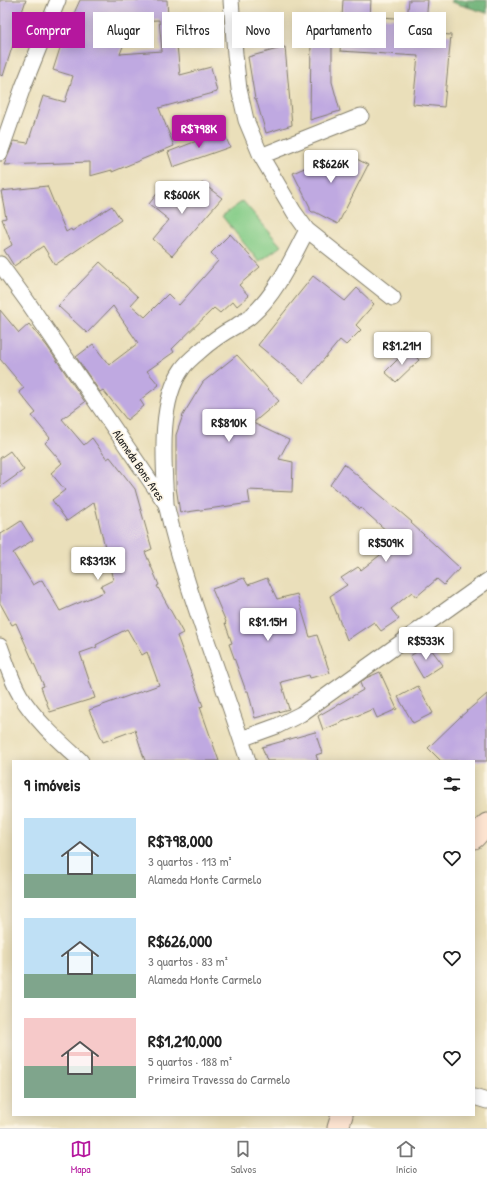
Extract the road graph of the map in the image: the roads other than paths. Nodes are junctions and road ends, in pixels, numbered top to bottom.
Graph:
1 (58, 0) edge
2 (232, 0) edge
3 (360, 116) dead end
4 (0, 153) edge
5 (261, 156) junction
6 (307, 230) junction
7 (0, 264) edge
8 (393, 298) dead end
9 (166, 504) junction
10 (487, 581) edge
11 (0, 646) edge
12 (242, 739) junction
13 (81, 760) edge
14 (248, 760) edge
15 (487, 824) edge
16 (475, 837) edge
17 (475, 1096) edge
18 (487, 1101) edge
19 (342, 1116) edge
20 (338, 1128) edge

1 - 4 street
2 - 5 street
3 - 5 street
5 - 6 street
6 - 8 street
6 - 9 street
7 - 9 street, Alameda Bons Ares
9 - 12 street, Alameda Bons Ares
10 - 12 street
11 - 13 street
12 - 14 street, Alameda Bons Ares
15 - 16 street
17 - 18 street
19 - 20 street

